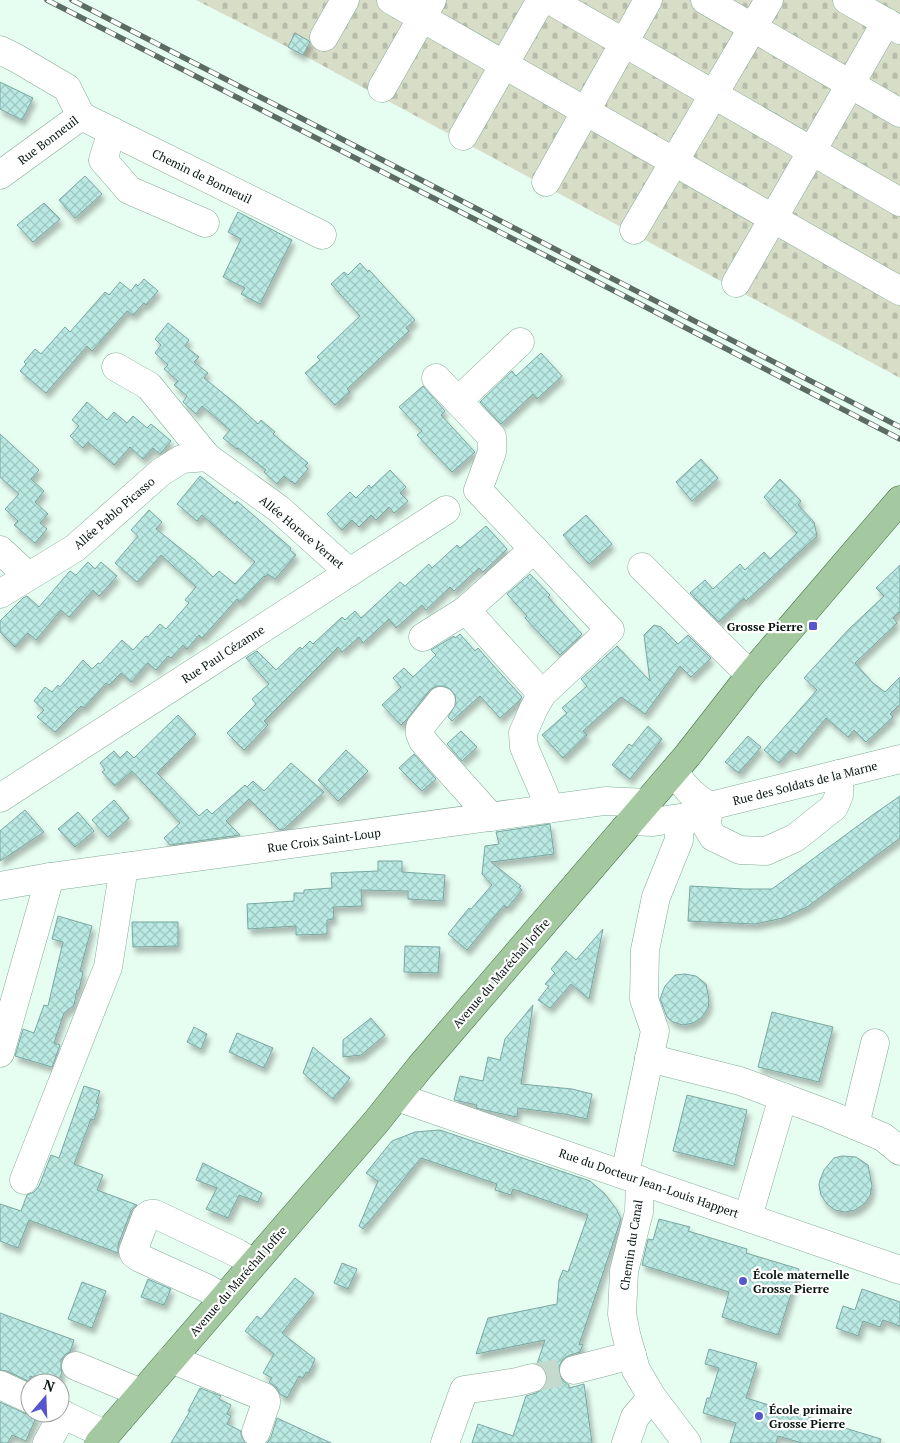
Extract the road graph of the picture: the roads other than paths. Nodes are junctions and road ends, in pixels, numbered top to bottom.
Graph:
1 (345, 0) edge
2 (391, 0) edge
3 (541, 0) edge
4 (550, 0) edge
5 (648, 0) edge
6 (705, 0) edge
7 (769, 0) edge
8 (847, 0) edge
9 (427, 9) edge
10 (889, 18) edge
11 (753, 28) junction
12 (324, 37) dead end
13 (624, 43) junction
14 (0, 50) edge
15 (504, 65) junction
16 (850, 84) junction
17 (382, 88) dead end
18 (714, 95) junction
19 (585, 112) junction
20 (900, 113) edge
21 (81, 116) junction
22 (112, 131) junction
23 (463, 136) dead end
24 (812, 151) junction
25 (674, 162) junction
26 (0, 176) edge
27 (546, 182) dead end
28 (897, 193) edge
29 (773, 218) junction
30 (205, 224) dead end
31 (634, 230) dead end
32 (322, 235) dead end
33 (736, 283) dead end
34 (900, 291) edge
35 (520, 342) dead end
36 (116, 367) dead end
37 (436, 378) dead end
38 (458, 401) junction
39 (207, 457) junction
40 (470, 495) junction
41 (900, 500) edge
42 (534, 549) junction
43 (0, 550) edge
44 (642, 567) dead end
45 (349, 572) junction
46 (28, 576) junction
47 (0, 594) edge
48 (466, 610) junction
49 (423, 637) dead end
50 (751, 674) junction
51 (542, 694) junction
52 (441, 701) dead end
53 (900, 759) edge
54 (674, 772) junction
55 (839, 774) junction
56 (2, 794) edge
57 (549, 809) junction
58 (639, 812) junction
59 (698, 812) junction
60 (491, 817) junction
61 (124, 867) junction
62 (50, 877) junction
63 (0, 886) edge
64 (875, 1043) dead end
65 (0, 1053) edge
66 (649, 1058) junction
67 (397, 1097) junction
68 (782, 1097) junction
69 (855, 1125) junction
70 (900, 1151) edge
71 (632, 1177) junction
72 (24, 1180) dead end
73 (748, 1217) junction
74 (253, 1263) junction
75 (900, 1270) edge
76 (224, 1298) junction
77 (632, 1355) junction
78 (170, 1359) junction
79 (76, 1366) dead end
80 (574, 1370) tunnel mouth
81 (532, 1378) tunnel mouth
82 (0, 1385) edge
83 (142, 1393) junction
84 (20, 1394) edge
85 (652, 1397) junction
86 (70, 1419) edge
87 (57, 1423) edge
88 (256, 1432) dead end
89 (102, 1439) edge
90 (47, 1443) edge
91 (445, 1443) edge
92 (626, 1443) edge
93 (687, 1443) edge

1 - 12 street
2 - 9 street
3 - 15 street
4 - 13 street
5 - 13 street
6 - 11 street
7 - 11 street
8 - 10 street
9 - 15 street
9 - 17 street
10 - 16 street
11 - 16 street
11 - 18 street
13 - 18 street
13 - 19 street
14 - 21 street, Rue Bonneuil
15 - 19 street
15 - 23 street
16 - 20 street
16 - 24 street
18 - 24 street
18 - 25 street
19 - 25 street
19 - 27 street
21 - 22 street, Chemin de Bonneuil
21 - 26 street, Rue Bonneuil
22 - 30 street
22 - 32 street, Chemin de Bonneuil
24 - 28 street
24 - 29 street
25 - 29 street
25 - 31 street
29 - 33 street
29 - 34 street
35 - 38 street
36 - 39 street, Allée Horace Vernet
37 - 38 street
38 - 40 street
39 - 45 street, Allée Horace Vernet
39 - 46 street, Allée Pablo Picasso
40 - 42 street
40 - 45 street, Rue Paul Cézanne
41 - 50 main road, Avenue du Maréchal Joffre
42 - 48 street
42 - 51 street
43 - 46 street
44 - 50 street
45 - 56 street, Rue Paul Cézanne
46 - 47 street, Allée Pablo Picasso
48 - 49 street
48 - 51 street
50 - 54 main road, Avenue du Maréchal Joffre
51 - 57 street
52 - 60 street
53 - 55 street, Rue des Soldats de la Marne
54 - 58 main road, Avenue du Maréchal Joffre
54 - 59 street
55 - 59 street, Rue des Soldats de la Marne
55 - 59 street
57 - 58 street, Rue Croix Saint-Loup
57 - 60 street, Rue Croix Saint-Loup
58 - 59 street, Rue des Soldats de la Marne
58 - 67 main road, Avenue du Maréchal Joffre
59 - 66 street, Chemin du Canal
60 - 61 street, Rue Croix Saint-Loup
61 - 62 street, Rue Croix Saint-Loup
61 - 72 street
62 - 63 street, Rue Croix Saint-Loup
62 - 65 street
64 - 69 street
66 - 68 street
66 - 71 street, Chemin du Canal
67 - 71 street, Rue du Docteur Jean-Louis Happert
67 - 74 main road, Avenue du Maréchal Joffre
68 - 69 street
68 - 73 street
69 - 70 street
71 - 73 street, Rue du Docteur Jean-Louis Happert
71 - 77 street, Chemin du Canal
73 - 75 street, Rue du Docteur Jean-Louis Happert
74 - 76 main road, Avenue du Maréchal Joffre
74 - 76 street
76 - 78 main road, Avenue du Maréchal Joffre
77 - 80 street
77 - 85 street, Chemin du Canal
78 - 83 main road, Avenue du Maréchal Joffre
78 - 88 street
79 - 83 street
81 - 91 street
82 - 84 street
83 - 89 main road, Avenue du Maréchal Joffre
85 - 92 street
85 - 93 street, Chemin du Canal
86 - 89 street
87 - 90 street

